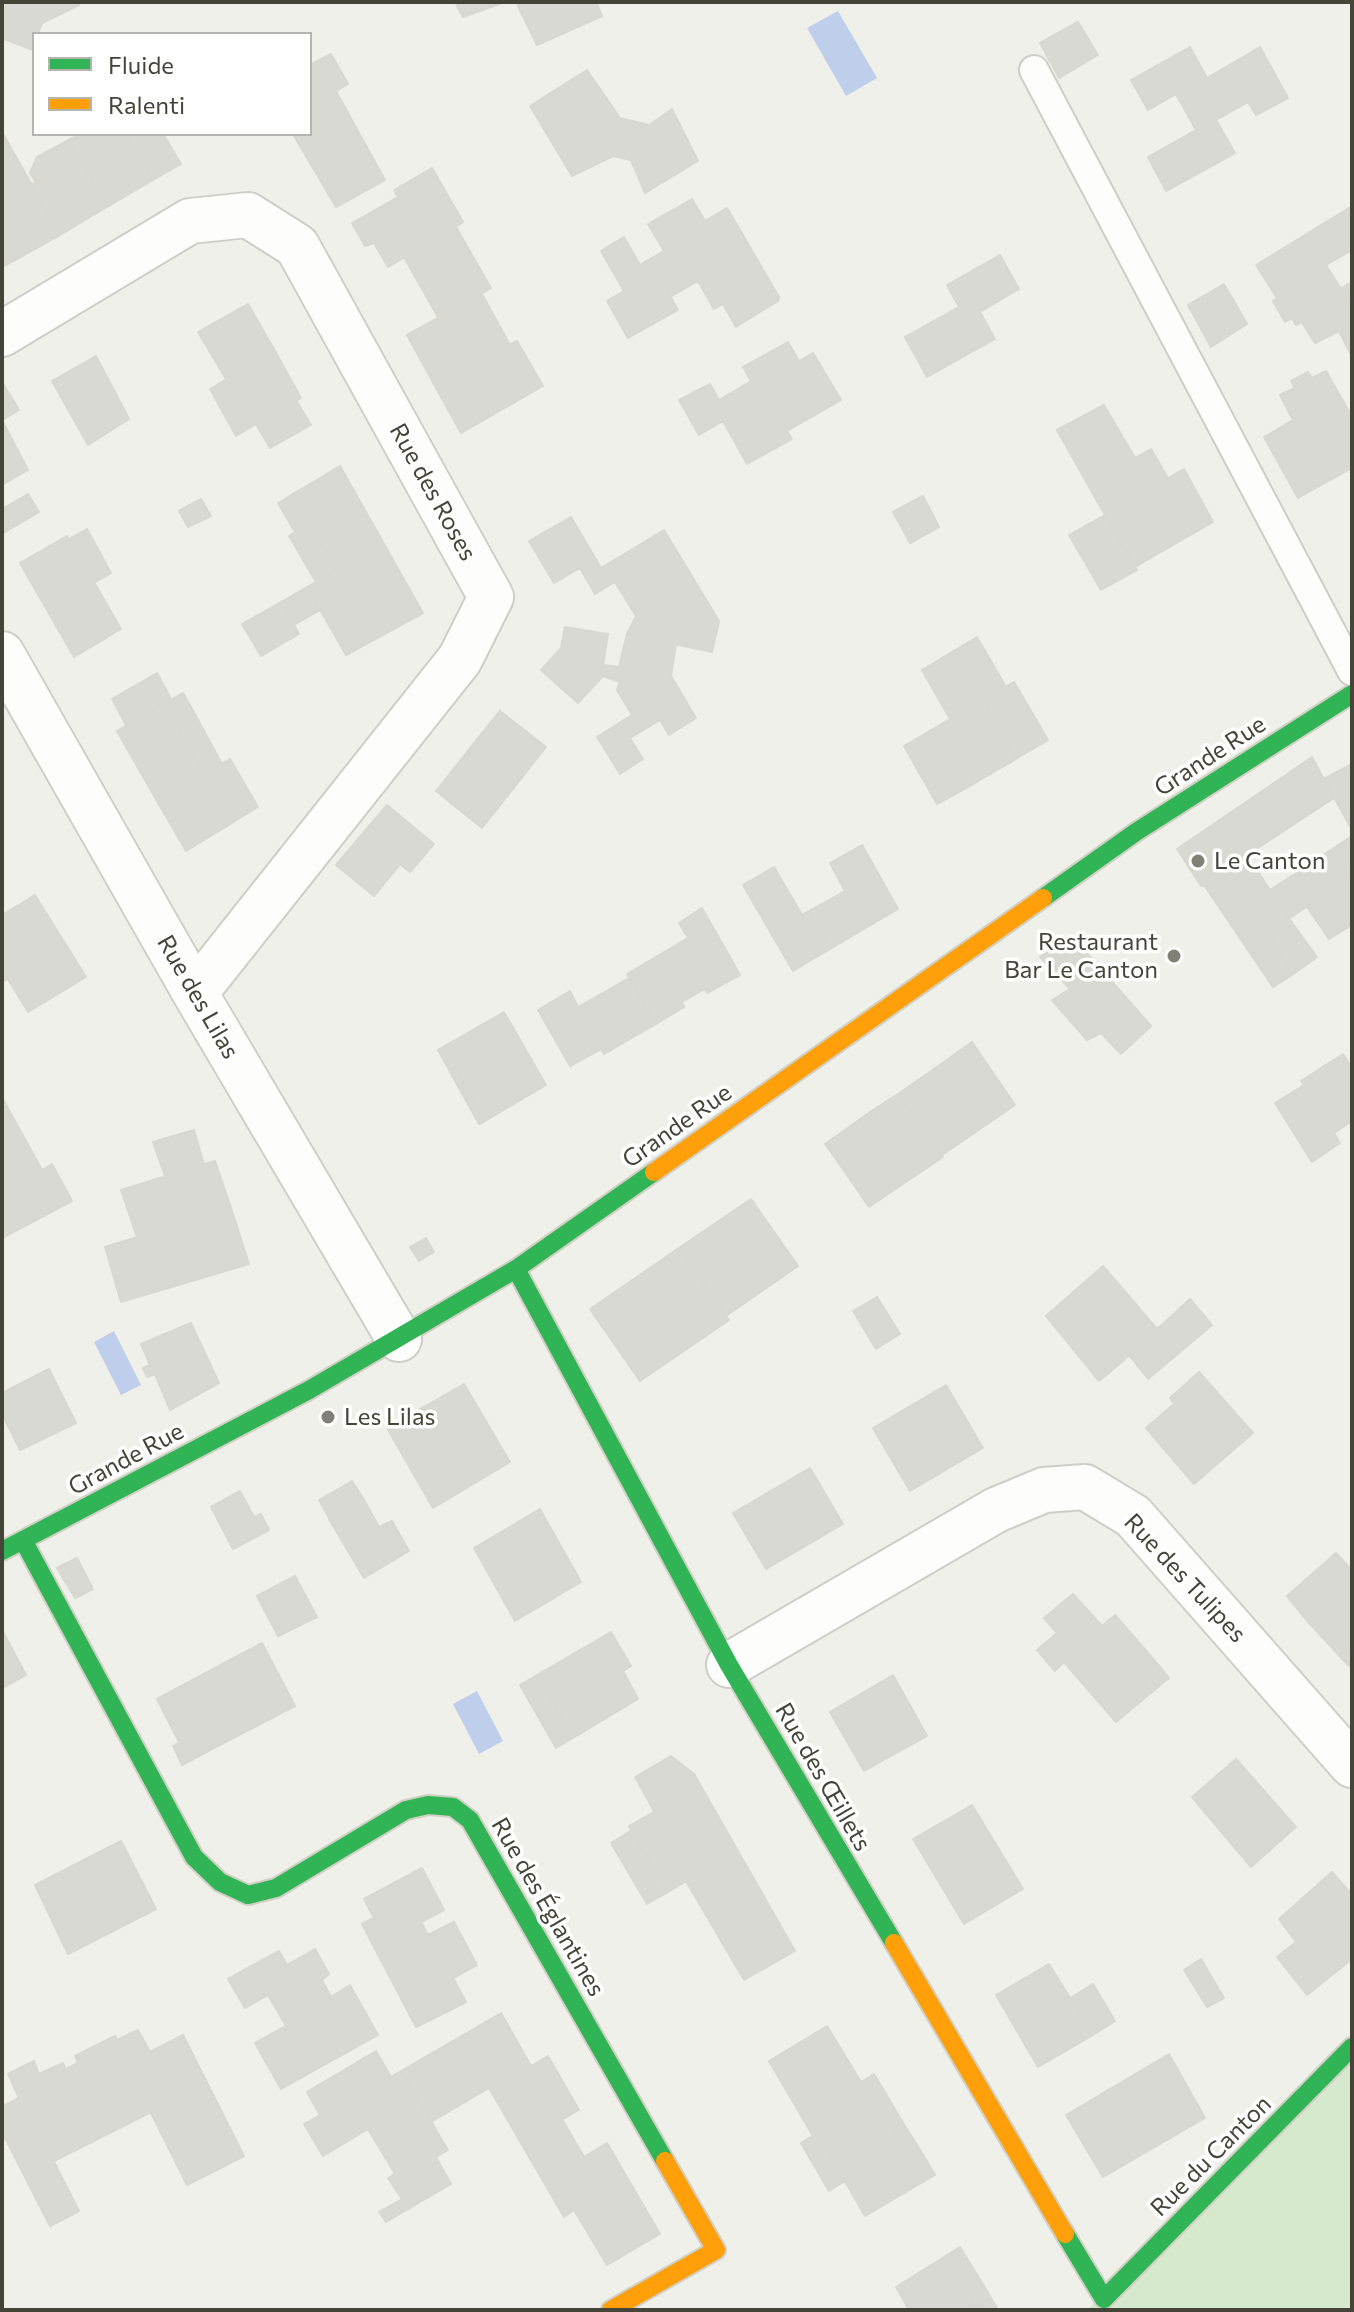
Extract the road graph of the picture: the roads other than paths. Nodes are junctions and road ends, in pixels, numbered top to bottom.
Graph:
1 (1034, 70) dead end
2 (2, 334) edge
3 (2, 654) edge
4 (1352, 671) edge
5 (1352, 694) edge
6 (195, 993) junction
7 (516, 1269) junction
8 (399, 1339) junction
9 (23, 1540) junction
10 (2, 1551) edge
11 (729, 1665) junction
12 (1352, 1765) edge
13 (1352, 2047) edge
14 (1104, 2299) joint
15 (611, 2310) edge

1 - 4 lane
2 - 6 street, Rue des Roses
3 - 6 street, Rue des Lilas
5 - 7 street, Grande Rue
6 - 8 street, Rue des Lilas
7 - 8 street, Grande Rue
7 - 11 street, Rue des Œillets
8 - 9 street, Grande Rue
9 - 10 street, Grande Rue
9 - 15 street, Rue des Églantines
11 - 12 street, Rue des Tulipes
11 - 14 street, Rue des Œillets
13 - 14 street, Rue du Canton

